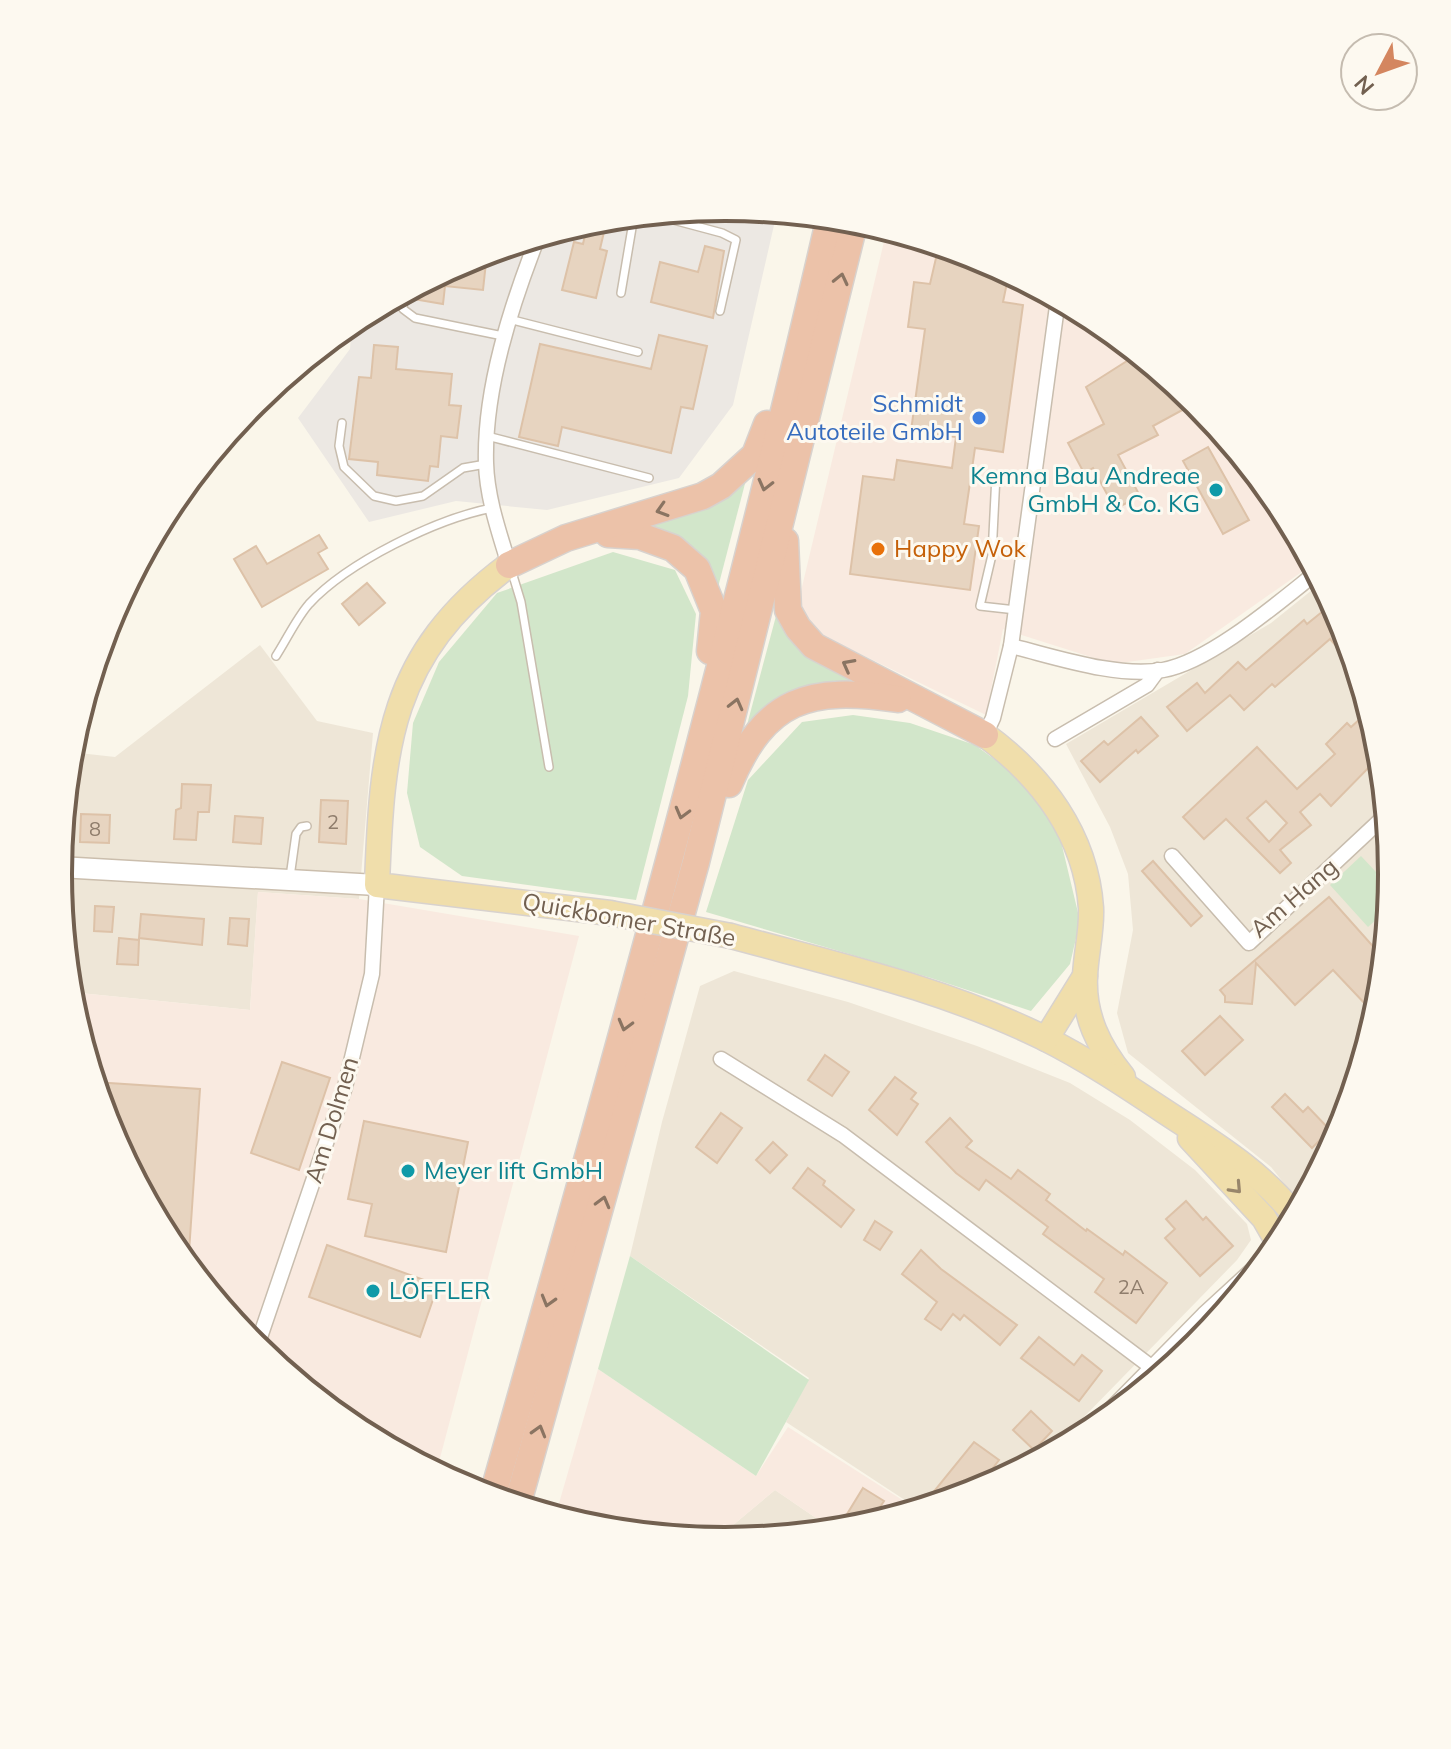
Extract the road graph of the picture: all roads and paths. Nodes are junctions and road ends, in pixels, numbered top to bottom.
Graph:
1 (682, 222) edge
2 (632, 228) edge
3 (827, 230) edge
4 (852, 234) edge
5 (533, 250) edge
6 (621, 293) dead end
7 (403, 307) edge
8 (720, 311) dead end
9 (1056, 312) edge
10 (509, 319) junction
11 (805, 328) junction
12 (503, 336) junction
13 (638, 352) dead end
14 (342, 423) dead end
15 (487, 436) junction
16 (486, 464) junction
17 (649, 478) dead end
18 (1033, 483) junction
19 (492, 508) junction
20 (783, 518) junction
21 (588, 533) junction
22 (509, 565) junction
23 (1308, 579) edge
24 (1016, 610) junction
25 (1011, 646) junction
26 (276, 656) dead end
27 (1158, 670) junction
28 (917, 702) junction
29 (985, 735) junction
30 (1055, 739) dead end
31 (701, 742) junction
32 (549, 767) dead end
33 (1377, 823) edge
34 (307, 826) dead end
35 (1172, 856) dead end
36 (696, 862) junction
37 (72, 868) edge
38 (289, 879) junction
39 (377, 885) junction
40 (1085, 976) junction
41 (1086, 1008) junction
42 (1046, 1039) junction
43 (1069, 1052) junction
44 (721, 1059) dead end
45 (1131, 1088) junction
46 (1164, 1110) junction
47 (1288, 1206) edge
48 (1272, 1233) edge
49 (261, 1335) edge
50 (1153, 1368) edge
51 (496, 1486) edge
52 (520, 1495) edge

1 - 8 lane
2 - 6 lane
3 - 11 highway
20 -> 4 highway
5 - 10 street
7 - 12 lane
9 - 18 street
10 - 12 street
10 - 13 lane
11 -> 21 highway
11 -> 31 highway
12 - 15 street
14 - 16 lane
15 - 16 street
15 - 17 lane
16 - 19 street
18 - 24 street
18 - 24 lane
19 - 22 street
19 - 26 lane
28 -> 20 highway
36 -> 20 highway
21 - 22 highway
21 - 31 highway
22 - 32 lane
22 - 39 main road
23 - 27 street
24 - 25 street
25 - 27 street
25 - 29 street
27 - 30 street
28 - 29 highway
28 - 36 highway
29 - 40 main road
31 -> 51 highway
33 - 35 street, Am Hang
34 - 38 lane
52 -> 36 highway
37 - 38 main road, Quickborner Straße
38 - 39 main road, Quickborner Straße
39 - 42 main road, Quickborner Straße, bridge
39 - 49 street, Am Dolmen
40 - 41 main road
40 - 42 main road
41 - 43 main road
41 - 45 main road
42 - 43 main road, Quickborner Straße
43 - 45 main road, Quickborner Straße
44 - 50 street
45 - 46 main road, Quickborner Straße
46 - 47 main road, Quickborner Straße
46 -> 48 main road, Quickborner Straße

